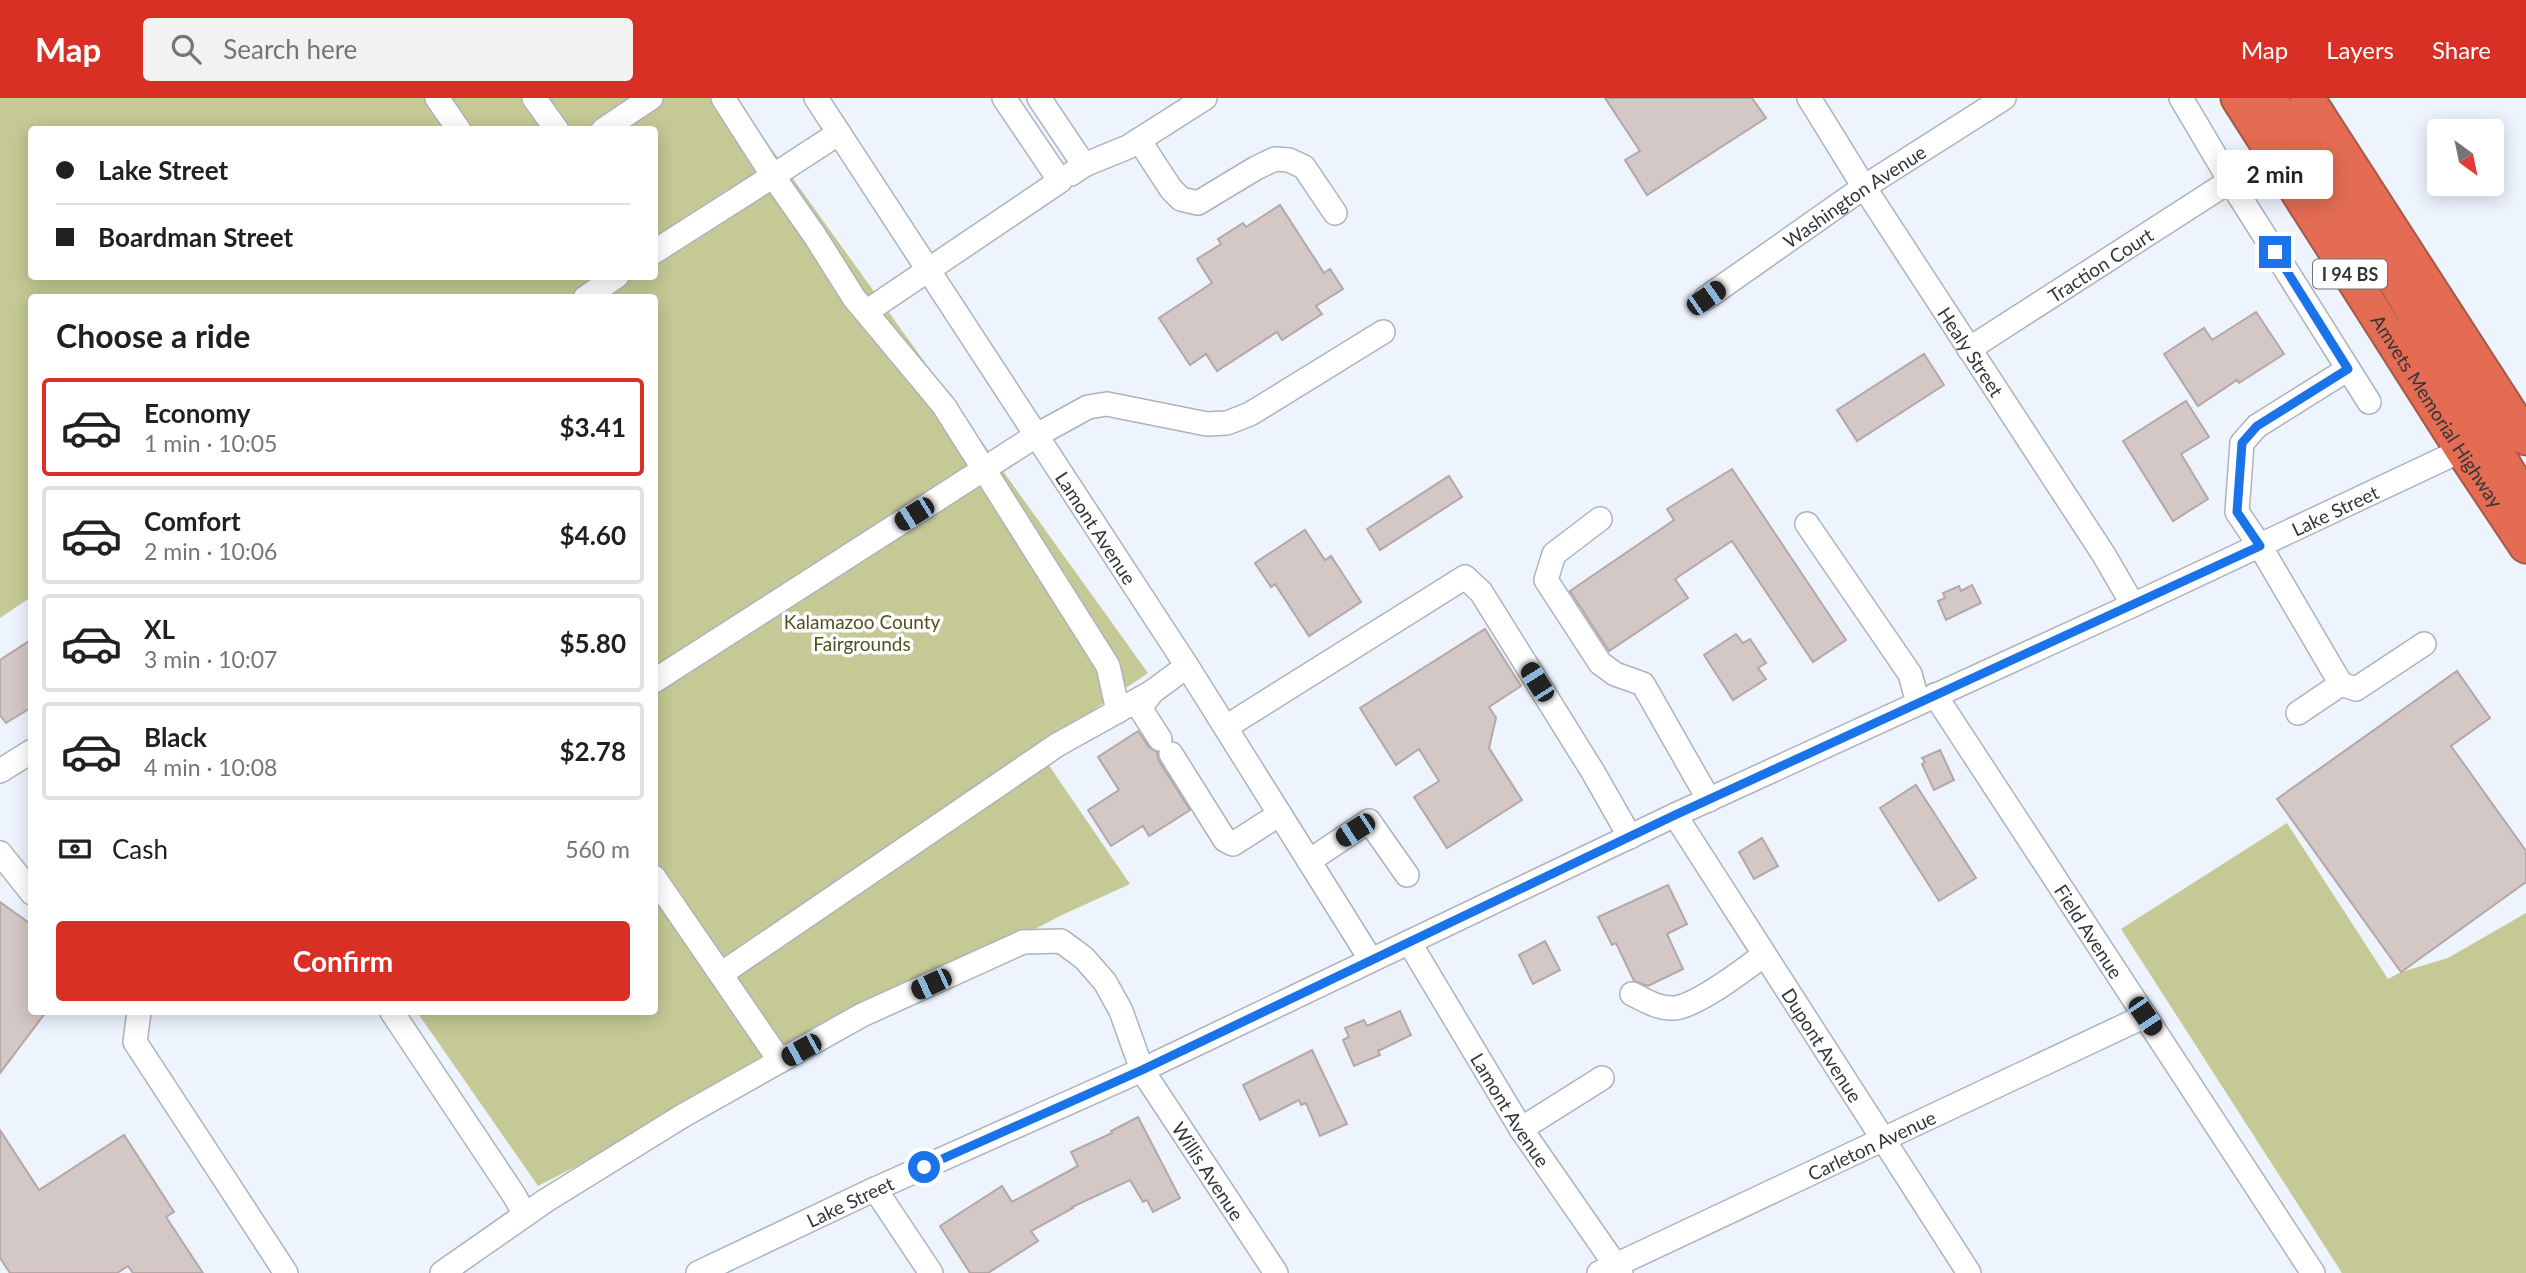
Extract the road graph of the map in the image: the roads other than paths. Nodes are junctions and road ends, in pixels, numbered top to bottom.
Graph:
1 (437, 98) edge
2 (534, 98) edge
3 (723, 98) edge
4 (816, 98) edge
5 (1004, 98) edge
6 (1039, 98) edge
7 (1205, 98) edge
8 (1809, 98) edge
9 (2004, 98) edge
10 (2181, 98) edge
11 (2238, 98) edge
12 (2268, 98) edge
13 (2307, 98) edge
14 (641, 101) edge
15 (456, 126) edge
16 (554, 126) edge
17 (608, 126) edge
18 (839, 133) junction
19 (1139, 140) junction
20 (1084, 165) junction
21 (773, 176) junction
22 (1060, 181) junction
23 (2230, 181) junction
24 (1864, 187) junction
25 (1335, 213) dead end
26 (658, 249) edge
27 (929, 271) junction
28 (611, 280) edge
29 (591, 294) edge
30 (1706, 298) dead end
31 (866, 312) junction
32 (1383, 332) dead end
33 (1969, 349) junction
34 (2348, 369) junction
35 (2369, 402) dead end
36 (2504, 434) edge
37 (1037, 435) junction
38 (984, 469) junction
39 (2526, 502) edge
40 (1600, 519) dead end
41 (1807, 524) dead end
42 (2260, 546) junction
43 (2526, 546) edge
44 (2133, 605) junction
45 (2424, 644) dead end
46 (1187, 666) junction
47 (658, 678) edge
48 (2341, 684) junction
49 (1152, 692) junction
50 (1926, 699) junction
51 (1118, 711) junction
52 (2298, 713) dead end
53 (1226, 727) junction
54 (28, 754) edge
55 (0, 771) edge
56 (1709, 800) junction
57 (1280, 814) junction
58 (1675, 815) junction
59 (1630, 837) junction
60 (0, 853) edge
61 (1309, 861) junction
62 (1407, 875) dead end
63 (658, 883) edge
64 (28, 888) edge
65 (1409, 942) junction
66 (1764, 955) junction
67 (1371, 960) junction
68 (721, 974) junction
69 (1632, 994) dead end
70 (139, 1015) edge
71 (394, 1015) edge
72 (2145, 1016) junction
73 (780, 1061) junction
74 (1142, 1070) junction
75 (1602, 1078) dead end
76 (1521, 1129) junction
77 (1883, 1140) junction
78 (876, 1189) junction
79 (525, 1215) junction
80 (1612, 1270) edge
81 (286, 1273) edge
82 (442, 1273) edge
83 (698, 1273) edge
84 (931, 1273) edge
85 (1276, 1273) edge
86 (1969, 1273) edge
87 (2313, 1273) edge

1 - 15 street
2 - 16 street
3 - 21 street
4 - 18 street, Lamont Avenue
5 - 22 street
6 - 20 street
7 - 19 street
8 - 24 street, Healy Street
9 - 24 street, Washington Avenue
10 - 23 street
11 - 36 highway, Amvets Memorial Highway / I 94 BS
12 - 36 highway
13 - 36 highway, Amvets Memorial Highway / I 94 BS
14 - 17 street
18 - 21 street
18 - 27 street, Lamont Avenue
19 - 20 street
19 - 25 street
20 - 22 street
21 - 26 street
21 - 31 street
22 - 27 street
23 - 33 street, Traction Court
23 - 34 street
24 - 30 street, Washington Avenue
24 - 33 street, Healy Street
27 - 31 street
27 - 37 street, Lamont Avenue
28 - 29 street
31 - 38 street
32 - 37 street
33 - 44 street, Healy Street
34 - 35 street
34 - 42 street
36 - 39 highway
36 - 42 street, Lake Street
36 - 43 highway, Amvets Memorial Highway / I 94 BS
37 - 38 street
37 - 46 street, Lamont Avenue
38 - 47 street
38 - 51 street
40 - 56 street
41 - 50 street, Field Avenue
42 - 44 street, Lake Street
42 - 48 street
44 - 50 street, Lake Street
45 - 48 street
46 - 49 street
46 - 53 street, Lamont Avenue
48 - 52 street
49 - 51 street
49 - 57 street
50 - 56 street, Lake Street
50 - 72 street, Field Avenue
51 - 68 street
53 - 57 street, Lamont Avenue
53 - 59 street
54 - 55 street
56 - 58 street, Lake Street
57 - 61 street, Lamont Avenue
58 - 59 street, Lake Street
58 - 66 street, Dupont Avenue
59 - 65 street, Lake Street
60 - 64 street
61 - 62 street
61 - 67 street, Lamont Avenue
63 - 68 street
65 - 67 street, Lake Street
65 - 76 street, Lamont Avenue
66 - 69 street
66 - 77 street, Dupont Avenue
67 - 74 street, Lake Street
68 - 73 street
70 - 81 street
71 - 79 street
72 - 77 street, Carleton Avenue
72 - 87 street, Field Avenue
73 - 74 street, Willis Avenue
73 - 79 street, Willis Avenue
74 - 78 street, Lake Street
74 - 85 street, Willis Avenue
75 - 76 street
76 - 80 street, Lamont Avenue
77 - 80 street, Carleton Avenue
77 - 86 street, Dupont Avenue
78 - 83 street, Lake Street
78 - 84 street
79 - 82 street, Willis Avenue

